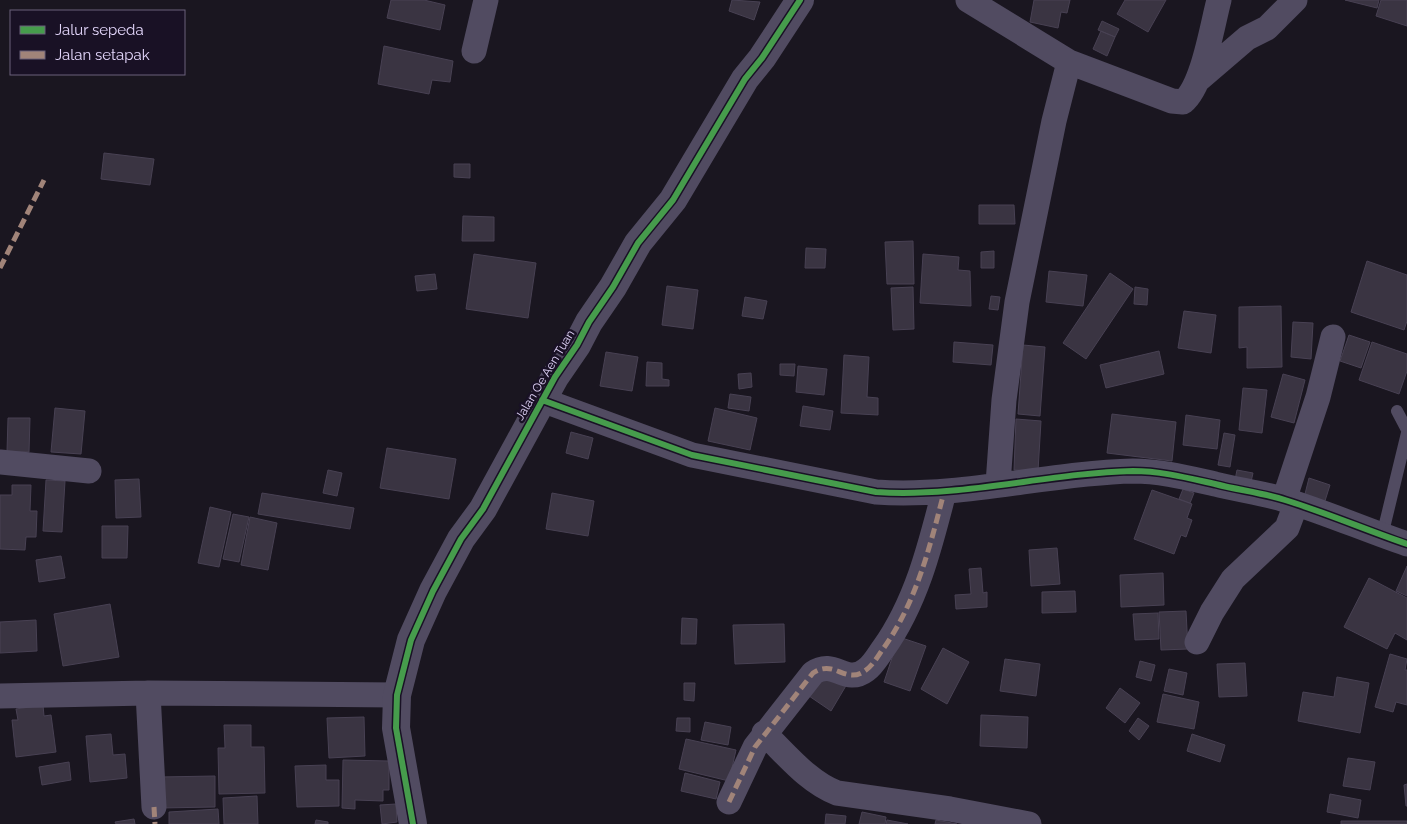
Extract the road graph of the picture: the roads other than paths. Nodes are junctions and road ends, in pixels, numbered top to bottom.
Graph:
1 (486, 0) edge
2 (800, 0) edge
3 (968, 0) edge
4 (1219, 0) edge
5 (1295, 0) edge
6 (474, 51) dead end
7 (1069, 62) junction
8 (1198, 80) junction
9 (1333, 337) dead end
10 (542, 400) junction
11 (1397, 411) dead end
12 (1407, 432) edge
13 (0, 462) edge
14 (89, 471) dead end
15 (998, 484) junction
16 (944, 492) junction
17 (1290, 502) junction
18 (1382, 536) junction
19 (1407, 544) edge
20 (1197, 642) dead end
21 (148, 693) junction
22 (397, 695) junction
23 (0, 696) edge
24 (764, 733) junction
25 (729, 802) dead end
26 (154, 807) dead end
27 (413, 824) edge
28 (1029, 824) edge

1 - 6 street
2 - 10 street, Jalan Oe Aen Tuan
3 - 7 street
4 - 8 street
5 - 8 street
7 - 8 street
7 - 15 street
9 - 17 street
10 - 16 street
10 - 22 street, Jalan Oe Aen Tuan
11 - 12 lane
12 - 18 lane
13 - 14 street
15 - 16 street
15 - 17 street
16 - 24 street
17 - 18 street
17 - 20 street
18 - 19 street
21 - 22 street
21 - 23 street
21 - 26 street
22 - 27 street, Jalan Oe Aen Tuan
24 - 25 street
24 - 28 street

